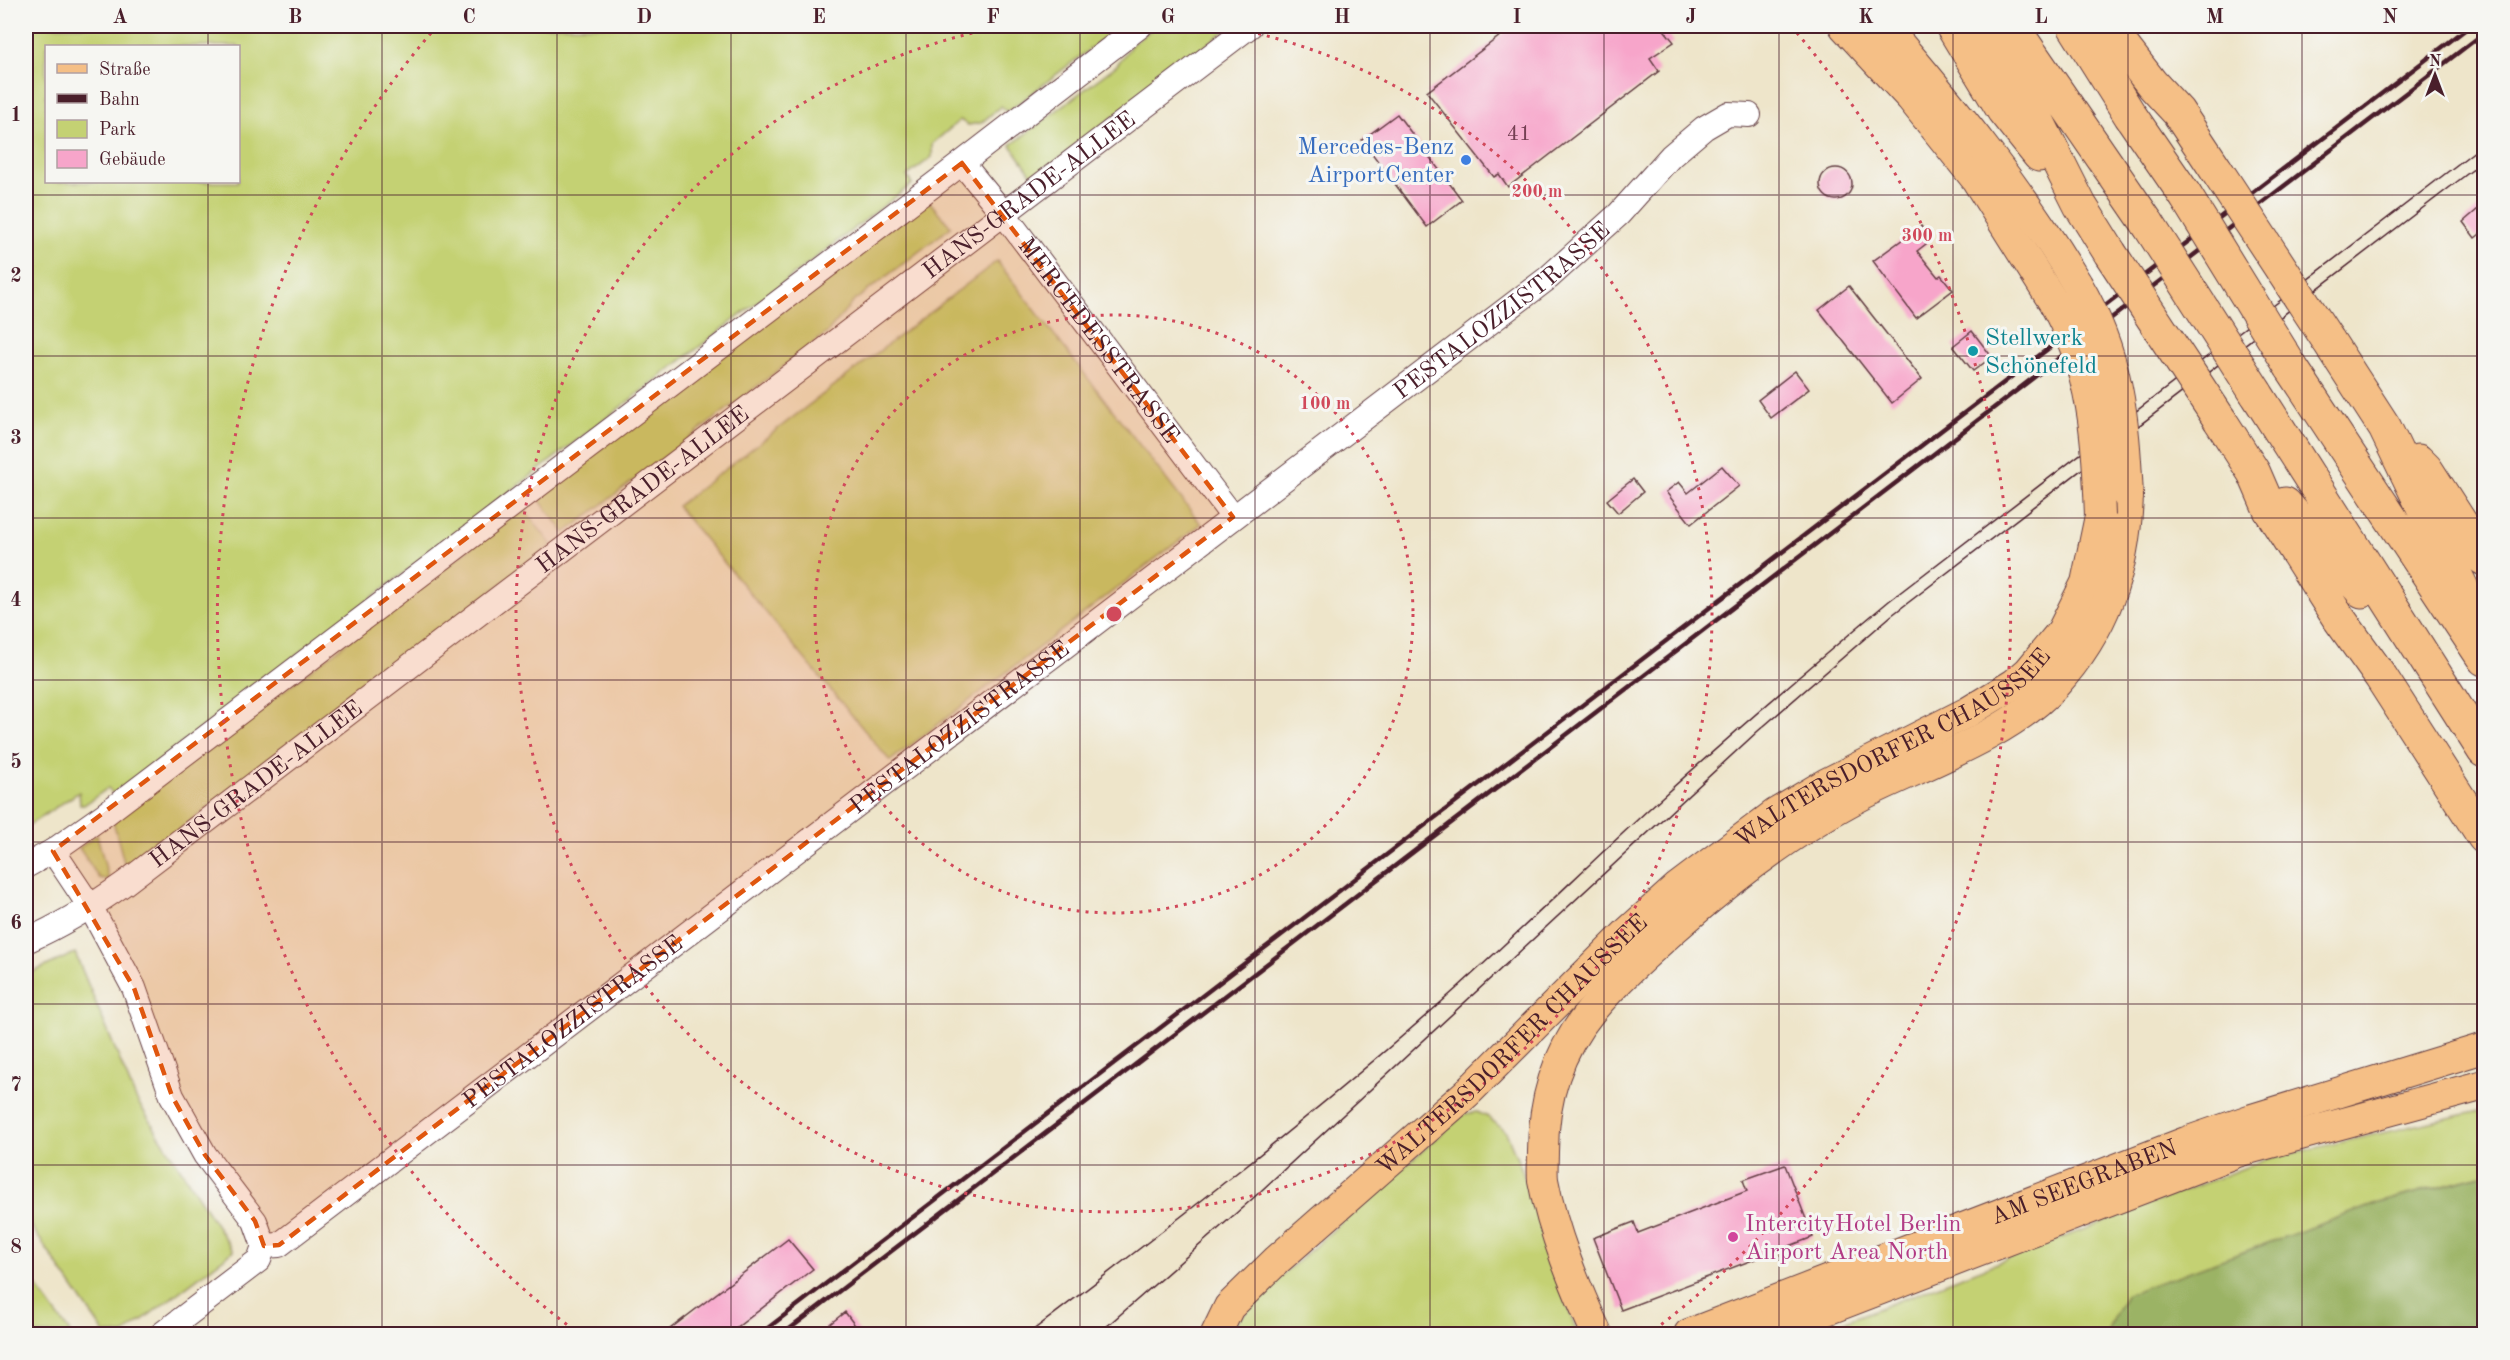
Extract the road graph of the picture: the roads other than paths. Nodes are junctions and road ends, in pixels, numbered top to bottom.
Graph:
1 (1140, 26) edge
2 (1250, 26) edge
3 (1844, 26) edge
4 (1884, 26) edge
5 (1952, 26) edge
6 (1990, 26) edge
7 (2012, 26) edge
8 (2074, 26) edge
9 (2107, 26) edge
10 (2130, 26) edge
11 (2178, 112) junction
12 (1749, 115) dead end
13 (962, 163) junction
14 (2080, 205) junction
15 (1003, 213) junction
16 (2385, 428) junction
17 (2254, 473) junction
18 (1233, 517) junction
19 (2484, 559) edge
20 (2394, 611) junction
21 (2482, 656) edge
22 (2484, 751) edge
23 (2484, 837) edge
24 (53, 851) junction
25 (26, 866) edge
26 (91, 908) junction
27 (26, 941) edge
28 (2484, 1048) edge
29 (2484, 1085) edge
30 (264, 1246) junction
31 (162, 1335) edge
32 (1216, 1335) edge
33 (1597, 1335) edge
34 (1689, 1335) edge
35 (1764, 1335) edge

1 - 13 street
2 - 15 street, HANS-GRADE-ALLEE
3 - 32 main road, WALTERSDORFER CHAUSSEE, bridge
4 - 33 main road, WALTERSDORFER CHAUSSEE, bridge
5 - 14 highway
6 - 14 highway
7 - 20 highway, bridge
8 - 21 highway, bridge
9 - 11 highway
10 - 11 highway
11 - 16 highway, bridge
12 - 18 street, PESTALOZZISTRASSE
13 - 15 street, MERCEDESSTRASSE
13 - 24 street
14 - 17 highway, bridge
15 - 18 street, MERCEDESSTRASSE
15 - 26 street, HANS-GRADE-ALLEE
16 - 19 highway
16 - 21 highway
17 - 20 highway
17 - 23 highway
18 - 30 street, PESTALOZZISTRASSE
20 - 22 highway
24 - 25 street
24 - 26 street
26 - 27 street, HANS-GRADE-ALLEE
26 - 30 street
28 - 34 main road, AM SEEGRABEN
29 - 35 main road, AM SEEGRABEN
30 - 31 street

